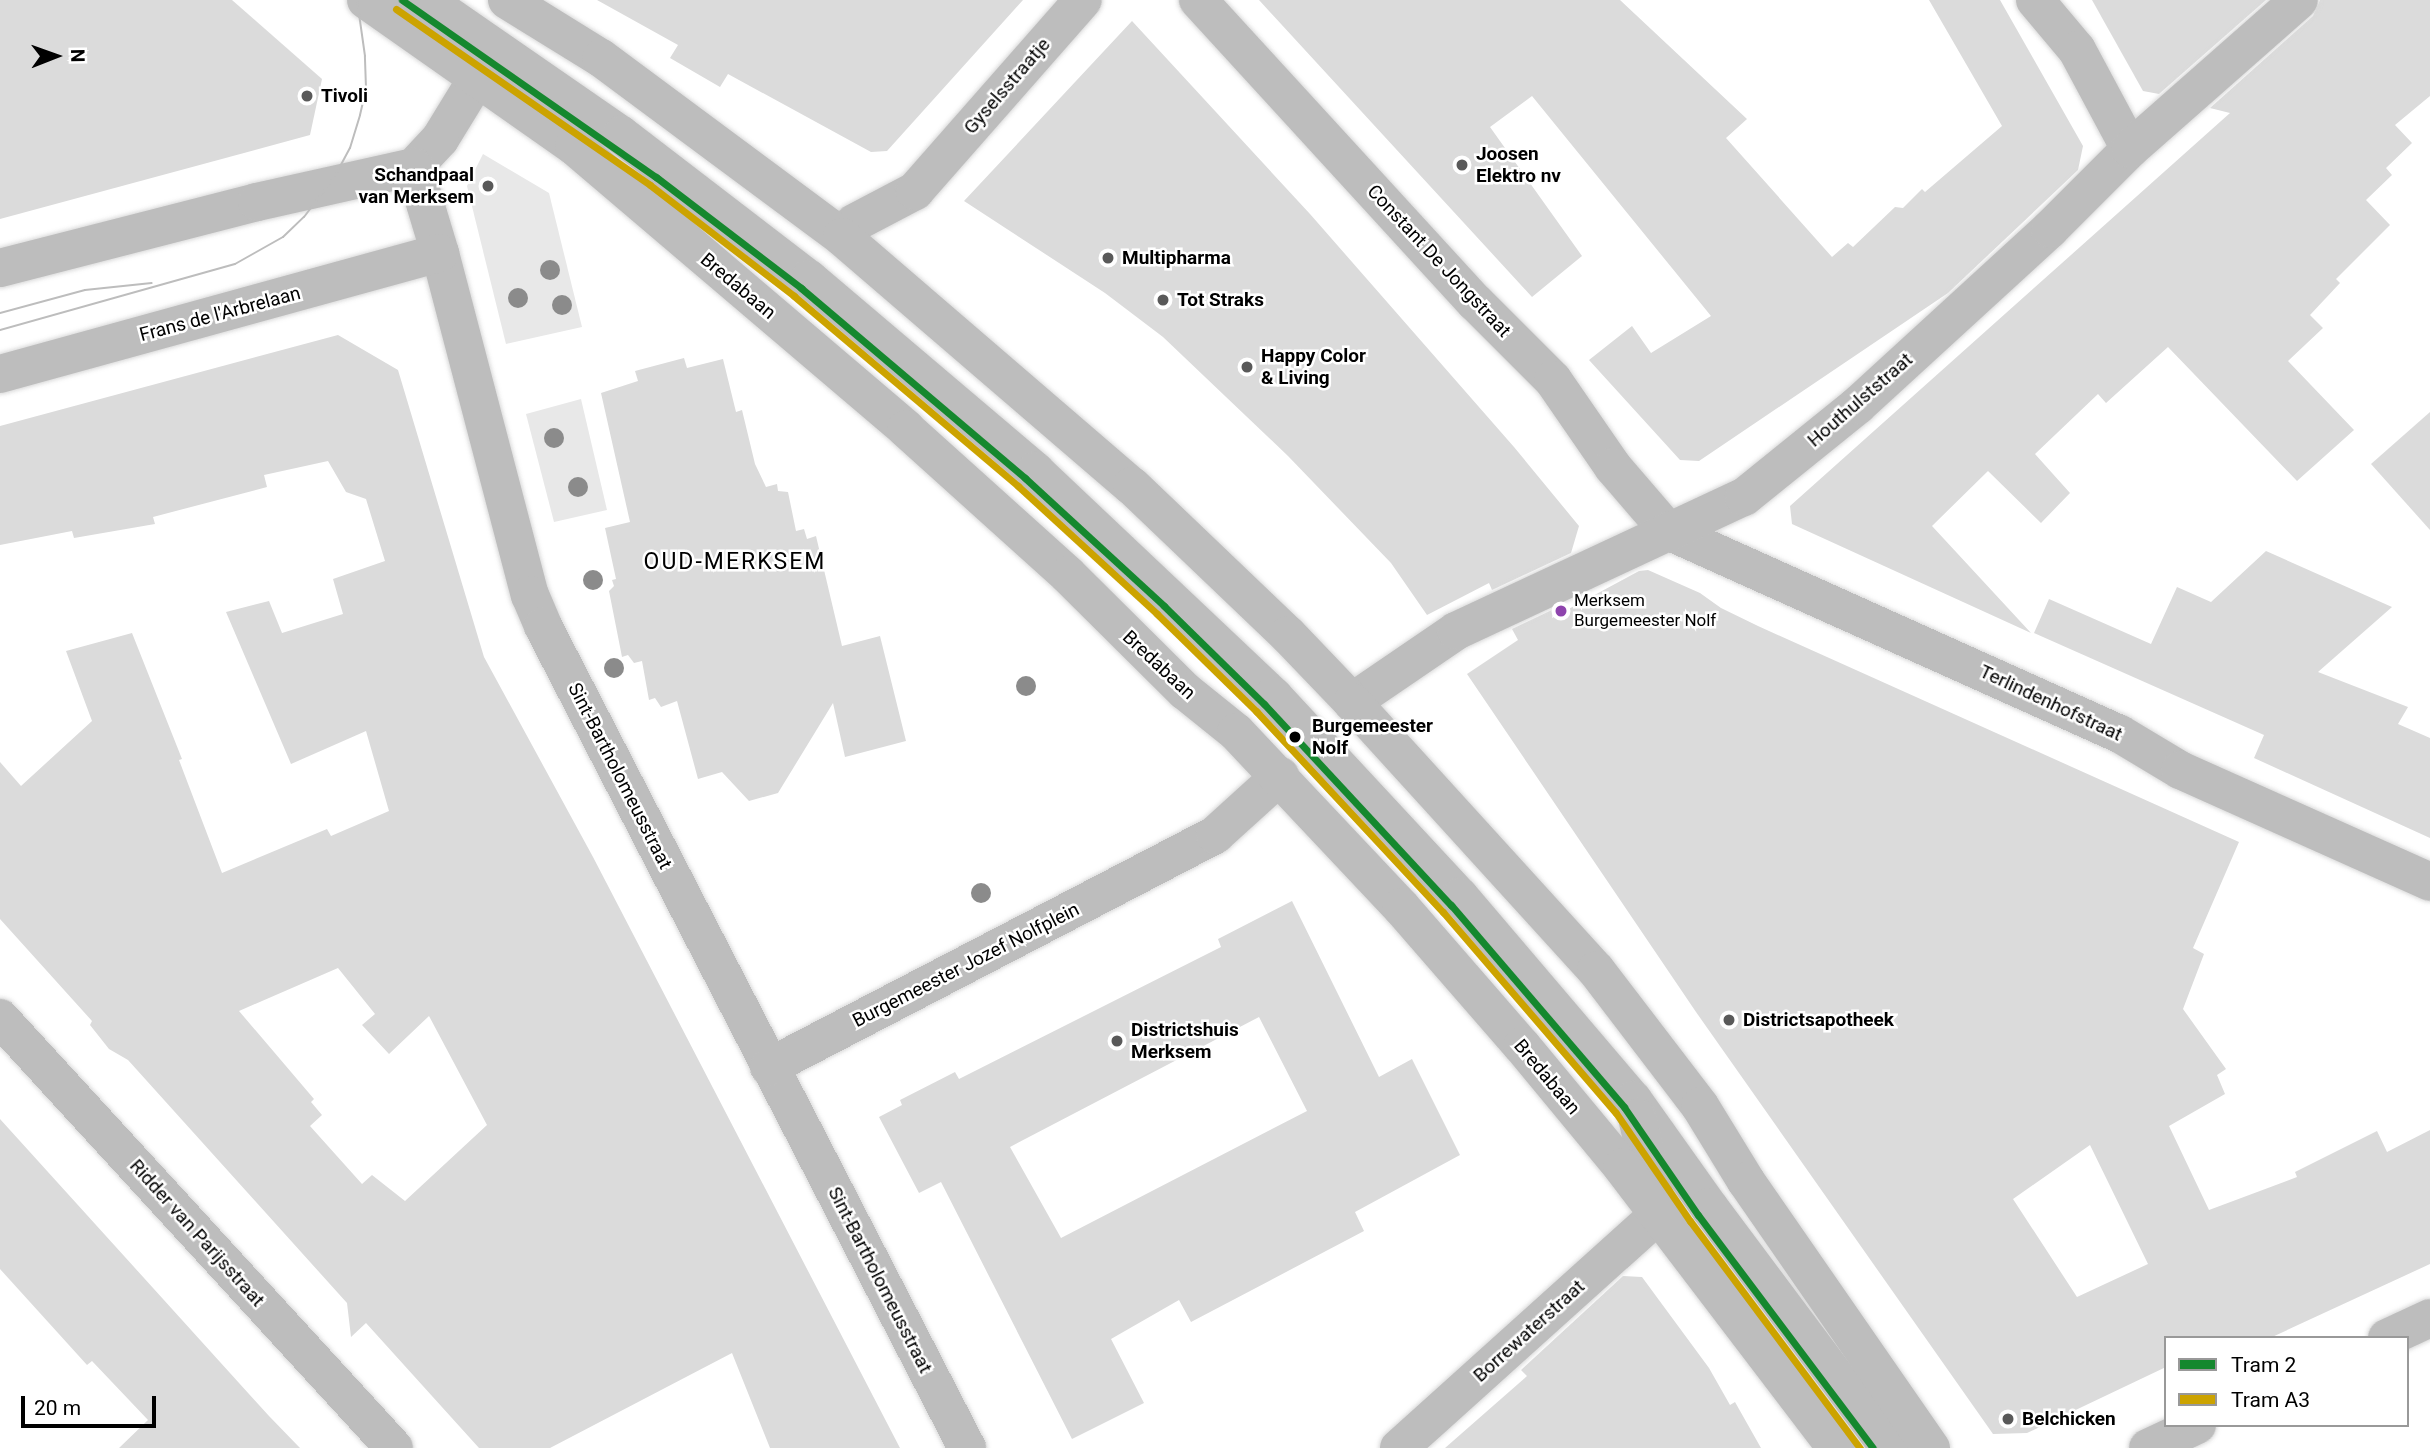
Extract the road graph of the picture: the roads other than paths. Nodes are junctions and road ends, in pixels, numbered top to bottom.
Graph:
1 (366, 0) edge
2 (426, 0) edge
3 (507, 0) edge
4 (1083, 0) edge
5 (1198, 0) edge
6 (2035, 0) edge
7 (2299, 0) edge
8 (478, 76) junction
9 (2130, 149) junction
10 (414, 167) junction
11 (854, 223) dead end
12 (440, 253) junction
13 (0, 268) edge
14 (0, 374) edge
15 (1668, 531) junction
16 (1352, 702) junction
17 (1280, 776) junction
18 (2430, 882) edge
19 (0, 1018) edge
20 (769, 1067) junction
21 (1633, 1100) junction
22 (1659, 1214) junction
23 (2430, 1318) edge
24 (2391, 1336) edge
25 (2193, 1427) edge
26 (394, 1448) edge
27 (967, 1448) edge
28 (1399, 1448) edge
29 (1836, 1448) edge
30 (1889, 1448) edge
31 (1931, 1448) edge
32 (2148, 1448) edge

1 - 8 street, Bredabaan
2 - 21 street
3 - 16 street
4 - 11 street, Gyselsstraatje
5 - 15 street, Constant De Jongstraat
6 - 9 street
7 - 9 street, Houthulststraat
8 - 10 street
8 - 17 street, Bredabaan
9 - 15 street, Houthulststraat
10 - 12 street, Sint-Bartholomeusstraat
10 - 13 street
12 - 14 street, Frans de l'Arbrelaan
12 - 20 street, Sint-Bartholomeusstraat
15 - 16 street, Houthulststraat
15 - 18 street, Terlindenhofstraat
16 - 31 street
17 - 20 street, Burgemeester Jozef Nolfplein
17 - 22 street, Bredabaan
19 - 26 street, Ridder van Parijsstraat
20 - 27 street, Sint-Bartholomeusstraat
21 - 22 street
21 - 30 street
22 - 28 street, Borrewaterstraat
22 - 29 street, Bredabaan
23 - 24 street
25 - 32 street

